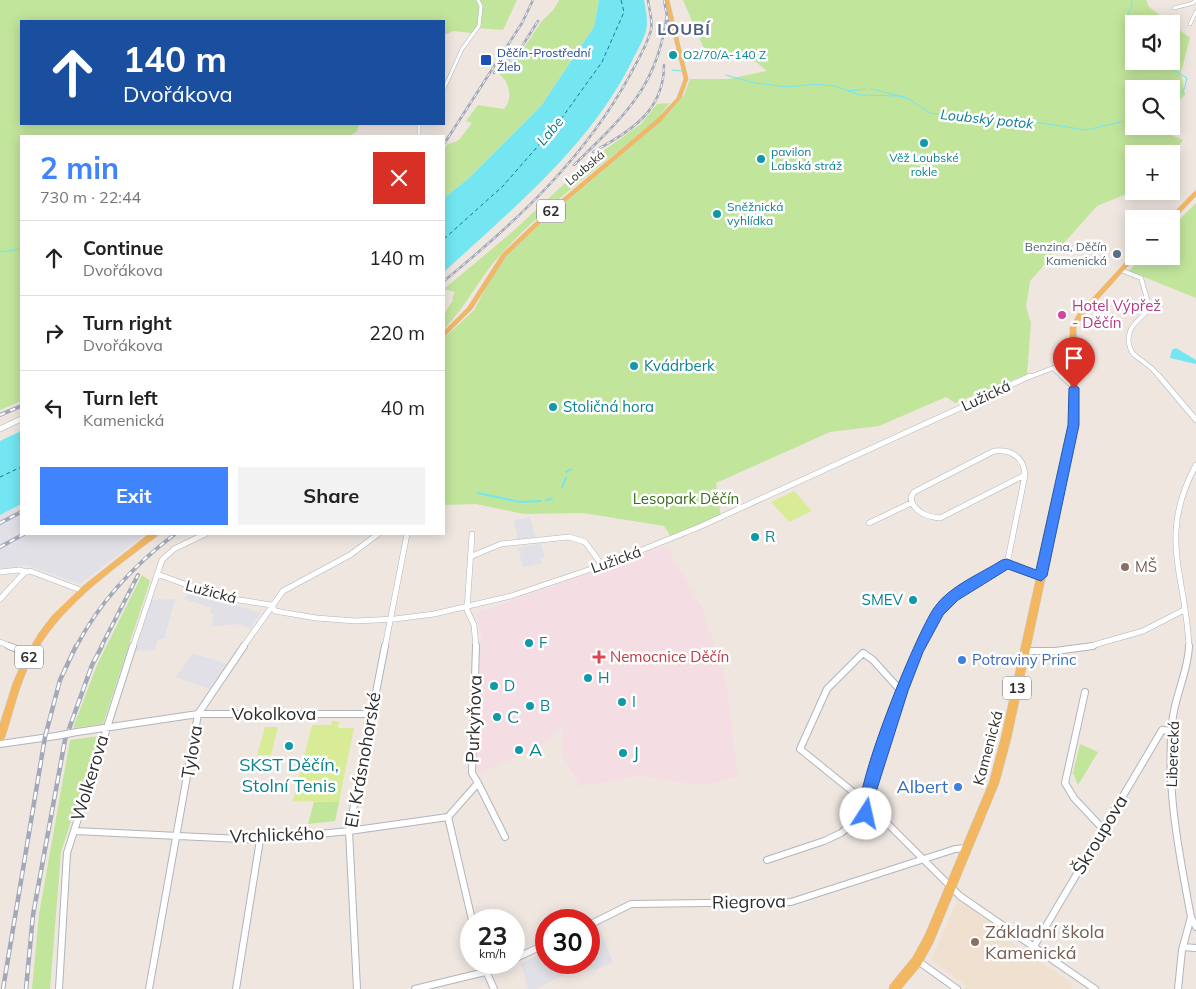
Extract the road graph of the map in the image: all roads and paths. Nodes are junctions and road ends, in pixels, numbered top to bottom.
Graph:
1 (478, 0) edge
2 (667, 0) edge
3 (1196, 1) edge
4 (1174, 8) dead end
5 (1196, 12) edge
6 (1190, 24) dead end
7 (445, 87) edge
8 (1196, 194) edge
9 (1180, 210) edge
10 (1126, 265) edge
11 (1121, 270) junction
12 (445, 333) edge
13 (1073, 366) junction
14 (1053, 368) junction
15 (1074, 388) junction
16 (20, 419) edge
17 (1196, 420) edge
18 (0, 429) edge
19 (1196, 465) edge
20 (1025, 475) junction
21 (911, 502) junction
22 (869, 523) dead end
23 (472, 534) dead end
24 (153, 535) edge
25 (203, 535) edge
26 (376, 535) edge
27 (407, 535) edge
28 (472, 556) junction
29 (1007, 564) junction
30 (602, 565) junction
31 (0, 572) edge
32 (26, 573) junction
33 (157, 574) junction
34 (1041, 576) junction
35 (83, 592) junction
36 (0, 599) edge
37 (271, 605) junction
38 (467, 610) junction
39 (1184, 610) junction
40 (390, 620) junction
41 (0, 642) edge
42 (1026, 651) junction
43 (30, 654) junction
44 (901, 691) junction
45 (1085, 692) dead end
46 (198, 714) junction
47 (370, 714) junction
48 (106, 728) junction
49 (1172, 731) junction
50 (0, 737) edge
51 (0, 744) edge
52 (478, 783) junction
53 (868, 804) junction
54 (448, 817) junction
55 (1103, 829) junction
56 (74, 831) junction
57 (349, 831) junction
58 (178, 835) junction
59 (505, 837) dead end
60 (260, 840) junction
61 (966, 848) junction
62 (767, 860) dead end
63 (923, 860) junction
64 (952, 887) junction
65 (469, 909) edge
66 (1191, 917) junction
67 (600, 920) edge
68 (1196, 927) edge
69 (1183, 946) junction
70 (1033, 948) junction
71 (1196, 948) edge
72 (917, 961) junction
73 (477, 974) edge
74 (486, 974) edge
75 (58, 989) edge
76 (149, 989) edge
77 (236, 989) edge
78 (357, 989) edge
79 (415, 989) edge
80 (494, 989) edge
81 (894, 989) edge
82 (957, 989) edge
83 (1095, 989) edge
84 (1178, 989) edge

1 - 7 street
2 - 12 main road, Loubská / 62
3 - 4 street
5 - 6 street
8 - 9 main road
10 - 11 main road, Kamenická / 13
11 - 13 main road, Kamenická / 13
11 - 17 street
13 - 14 street, Lužická
13 - 15 main road, Kamenická / 13
14 - 15 street
14 - 30 street, Lužická
15 - 34 main road, Kamenická / 13
16 - 18 street
19 - 39 street, Liberecká
20 - 21 street
20 - 21 street
20 - 29 street
21 - 22 street
23 - 28 street, Purkyňova
24 - 35 main road, 62
25 - 33 street, Wolkerova
26 - 37 street, Tylova
27 - 40 street, El. Krásnohorské
28 - 30 street
28 - 38 street, Purkyňova
29 - 34 street
29 - 44 street
30 - 38 street, Lužická
31 - 32 street
32 - 35 street
32 - 36 street
33 - 37 street, Lužická
33 - 48 street, Wolkerova
34 - 42 main road, Kamenická / 13
35 - 43 main road, 62
37 - 40 street, Lužická
37 - 46 street, Tylova
38 - 40 street, Lužická
38 - 52 street, Purkyňova
39 - 42 street
39 - 49 street, Liberecká
40 - 47 street, El. Krásnohorské
41 - 43 street
42 - 61 main road, Kamenická / 13
43 - 50 main road, 62
44 - 53 street
44 - 53 street
45 - 55 street
46 - 47 street, Vokolkova
46 - 48 street, Vokolkova
46 - 58 street, Tylova
47 - 57 street, El. Krásnohorské
48 - 51 street, Vokolkova, bridge
48 - 56 street, Wolkerova
49 - 55 street, Škroupova
49 - 66 street, Liberecká
52 - 54 street, Purkyňova
52 - 59 street
53 - 62 street
53 - 63 street
54 - 57 street, Vrchlického
54 - 65 street
55 - 70 street, Škroupova
56 - 58 street, Vrchlického
56 - 75 street, Wolkerova
57 - 60 street, Vrchlického
57 - 78 street, El. Krásnohorské
58 - 60 street, Vrchlického
58 - 76 street, Tylova
60 - 77 street
61 - 63 street, Riegrova
61 - 64 main road, Kamenická / 13
63 - 64 street
63 - 67 street, Riegrova
64 - 70 street
64 - 72 main road, Kamenická / 13
66 - 68 street, Liberecká
66 - 69 street
69 - 71 street
69 - 84 street
70 - 83 street
72 - 81 main road, Kamenická / 13
72 - 82 street
73 - 79 street
74 - 80 street

